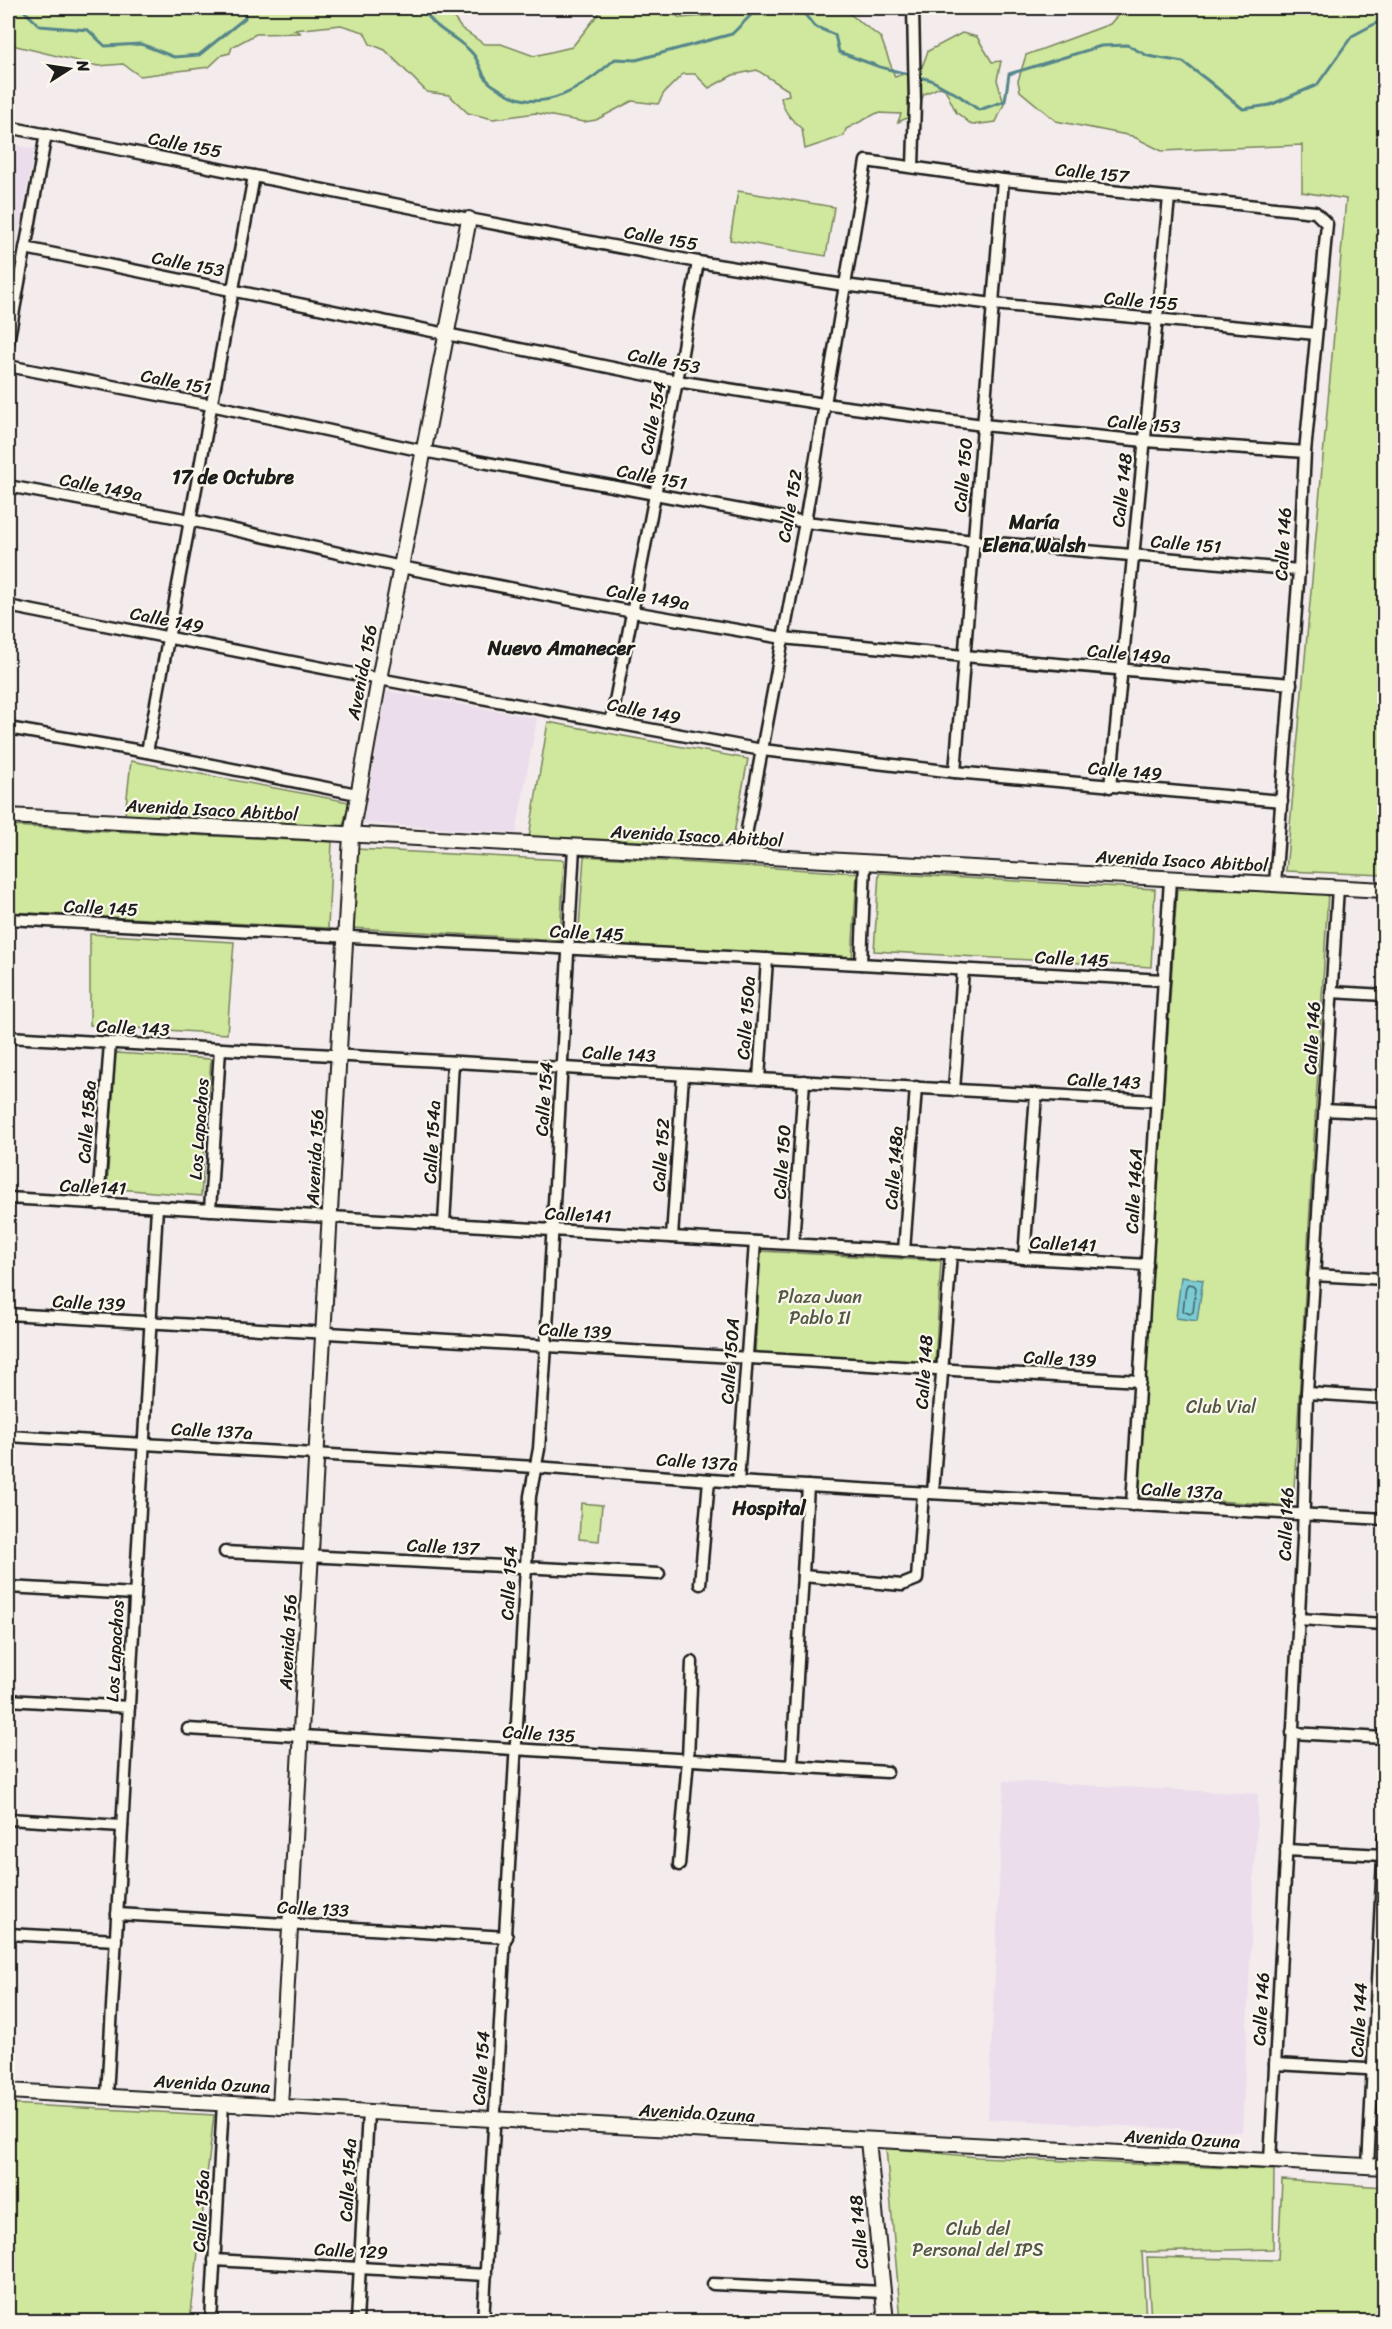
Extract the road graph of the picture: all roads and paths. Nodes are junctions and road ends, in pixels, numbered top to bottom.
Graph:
1 (913, 8) edge
2 (8, 127) edge
3 (46, 134) junction
4 (866, 161) joint
5 (913, 167) junction
6 (254, 176) junction
7 (1004, 180) junction
8 (1169, 198) junction
9 (1316, 212) joint
10 (469, 219) junction
11 (25, 248) junction
12 (698, 262) junction
13 (844, 285) junction
14 (233, 290) junction
15 (993, 304) junction
16 (1157, 318) junction
17 (446, 334) junction
18 (1316, 334) junction
19 (8, 343) edge
20 (8, 366) edge
21 (677, 381) junction
22 (824, 404) junction
23 (211, 405) junction
24 (983, 425) junction
25 (1145, 441) junction
26 (423, 451) junction
27 (1305, 452) junction
28 (8, 486) edge
29 (654, 494) junction
30 (190, 520) junction
31 (805, 522) junction
32 (974, 541) junction
33 (1133, 556) junction
34 (401, 567) junction
35 (1299, 570) junction
36 (8, 606) edge
37 (633, 612) junction
38 (167, 637) junction
39 (783, 638) junction
40 (964, 656) junction
41 (1122, 670) junction
42 (379, 679) junction
43 (1291, 684) junction
44 (611, 722) junction
45 (8, 728) edge
46 (762, 750) junction
47 (147, 752) junction
48 (955, 772) junction
49 (1110, 787) junction
50 (357, 794) junction
51 (1282, 801) junction
52 (8, 816) edge
53 (351, 836) junction
54 (574, 847) junction
55 (742, 856) junction
56 (865, 863) junction
57 (1170, 879) junction
58 (1275, 884) junction
59 (1338, 887) junction
60 (1384, 890) edge
61 (8, 919) edge
62 (345, 937) junction
63 (568, 949) junction
64 (766, 959) junction
65 (861, 964) junction
66 (963, 970) junction
67 (1164, 980) junction
68 (1331, 992) junction
69 (1384, 994) edge
70 (8, 1037) edge
71 (110, 1043) junction
72 (220, 1049) junction
73 (339, 1056) junction
74 (453, 1062) junction
75 (563, 1068) junction
76 (684, 1075) junction
77 (759, 1079) junction
78 (804, 1081) junction
79 (916, 1087) junction
80 (954, 1090) junction
81 (1036, 1094) junction
82 (1156, 1101) junction
83 (1324, 1110) junction
84 (1384, 1113) edge
85 (8, 1198) edge
86 (98, 1204) junction
87 (156, 1207) junction
88 (210, 1210) junction
89 (330, 1217) junction
90 (444, 1224) junction
91 (552, 1230) junction
92 (672, 1237) junction
93 (755, 1242) junction
94 (793, 1244) junction
95 (904, 1251) junction
96 (951, 1254) junction
97 (1024, 1258) junction
98 (1147, 1265) junction
99 (1314, 1275) junction
100 (1384, 1279) edge
101 (8, 1314) edge
102 (150, 1323) junction
103 (323, 1333) junction
104 (546, 1346) junction
105 (746, 1358) junction
106 (942, 1369) junction
107 (1140, 1381) junction
108 (1307, 1393) junction
109 (1384, 1398) edge
110 (8, 1436) edge
111 (143, 1444) junction
112 (316, 1454) junction
113 (535, 1467) junction
114 (709, 1480) junction
115 (738, 1482) junction
116 (808, 1486) junction
117 (928, 1493) junction
118 (1132, 1505) junction
119 (1304, 1514) junction
120 (1384, 1519) edge
121 (225, 1552) dead end
122 (311, 1557) junction
123 (526, 1568) junction
124 (659, 1574) dead end
125 (803, 1576) junction
126 (700, 1584) dead end
127 (8, 1587) edge
128 (135, 1594) junction
129 (1298, 1619) junction
130 (1384, 1624) edge
131 (692, 1662) dead end
132 (8, 1700) edge
133 (129, 1707) junction
134 (188, 1729) dead end
135 (1292, 1733) junction
136 (301, 1736) junction
137 (1384, 1738) edge
138 (517, 1749) junction
139 (688, 1760) junction
140 (792, 1766) junction
141 (887, 1772) dead end
142 (8, 1819) edge
143 (122, 1826) junction
144 (1384, 1838) edge
145 (1286, 1850) junction
146 (1384, 1855) edge
147 (680, 1865) dead end
148 (117, 1914) junction
149 (290, 1924) junction
150 (8, 1934) edge
151 (507, 1936) junction
152 (116, 1940) junction
153 (1381, 1961) edge
154 (1275, 2064) junction
155 (1372, 2069) junction
156 (1384, 2070) edge
157 (8, 2091) edge
158 (107, 2096) junction
159 (223, 2103) junction
160 (280, 2106) junction
161 (368, 2112) junction
162 (494, 2119) junction
163 (868, 2140) junction
164 (1270, 2161) junction
165 (1368, 2167) junction
166 (1384, 2168) edge
167 (214, 2260) junction
168 (360, 2268) junction
169 (486, 2275) junction
170 (713, 2283) dead end
171 (883, 2292) junction
172 (211, 2322) edge
173 (357, 2322) edge
174 (483, 2322) edge
175 (886, 2322) edge

1 - 5 street
2 - 3 street, Calle 155
3 - 6 street, Calle 155
3 - 11 street
4 - 5 street, Calle 157
4 - 13 street, Calle 152
5 - 7 street, Calle 157
6 - 10 street, Calle 155
6 - 14 street
7 - 8 street, Calle 157
7 - 15 street, Calle 150
8 - 9 street, Calle 157
8 - 16 street, Calle 148
9 - 18 street, Calle 146
10 - 12 street, Calle 155
10 - 17 main road, Avenida 156
11 - 14 street, Calle 153
11 - 19 street
12 - 13 street, Calle 155
12 - 21 street, Calle 154
13 - 15 street, Calle 155
13 - 22 street, Calle 152
14 - 17 street, Calle 153
14 - 23 street
15 - 16 street, Calle 155
15 - 24 street, Calle 150
16 - 18 street, Calle 155
16 - 25 street, Calle 148
17 - 21 street, Calle 153
17 - 26 main road, Avenida 156
18 - 27 street, Calle 146
20 - 23 street, Calle 151
21 - 22 street, Calle 153
21 - 29 street, Calle 154
22 - 24 street, Calle 153
22 - 31 street, Calle 152
23 - 26 street, Calle 151
23 - 30 street
24 - 25 street, Calle 153
24 - 32 street, Calle 150
25 - 27 street, Calle 153
25 - 33 street, Calle 148
26 - 29 street, Calle 151
26 - 34 main road, Avenida 156
27 - 35 street, Calle 146
28 - 30 street, Calle 149a
29 - 31 street, Calle 151
29 - 37 street, Calle 154
30 - 34 street, Calle 149a
30 - 38 street
31 - 32 street, Calle 151
31 - 39 street, Calle 152
32 - 33 street, Calle 151
32 - 40 street, Calle 150
33 - 35 street, Calle 151
33 - 41 street, Calle 148
34 - 37 street, Calle 149a
34 - 42 main road, Avenida 156
35 - 43 street, Calle 146
36 - 38 street, Calle 149
37 - 39 street, Calle 149a
37 - 44 street, Calle 154
38 - 42 street, Calle 149
38 - 47 street
39 - 40 street, Calle 149a
39 - 46 street, Calle 152
40 - 41 street, Calle 149a
40 - 48 street, Calle 150
41 - 43 street, Calle 149a
41 - 49 street, Calle 148
42 - 44 street, Calle 149
42 - 50 main road, Avenida 156
43 - 51 street, Calle 146
44 - 46 street, Calle 149
45 - 47 street
46 - 48 street, Calle 149
46 - 55 street, Calle 152
47 - 50 street
48 - 49 street, Calle 149
49 - 51 street, Calle 149
50 - 53 main road, Avenida 156
51 - 58 street, Calle 146
52 - 53 main road, Avenida Isaco Abitbol
53 - 54 main road, Avenida Isaco Abitbol
53 - 62 main road, Avenida 156
54 - 55 main road, Avenida Isaco Abitbol
54 - 63 street, Calle 154
55 - 56 main road, Avenida Isaco Abitbol
56 - 57 main road, Avenida Isaco Abitbol
56 - 65 street
57 - 58 main road, Avenida Isaco Abitbol
57 - 67 street, Calle 146A
58 - 59 main road, Avenida Isaco Abitbol
59 - 60 main road, Avenida Isaco Abitbol
59 - 68 street, Calle 146
61 - 62 street, Calle 145
62 - 63 street, Calle 145
62 - 73 main road, Avenida 156
63 - 64 street, Calle 145
63 - 75 street, Calle 154
64 - 65 street, Calle 145
64 - 77 street, Calle 150a
65 - 66 street, Calle 145
66 - 67 street, Calle 145
66 - 80 street
67 - 82 street, Calle 146A
68 - 69 street
68 - 83 street, Calle 146
70 - 71 street, Calle 143
71 - 72 street, Calle 143
71 - 86 street, Calle 158a
72 - 73 street, Calle 143
72 - 88 street, Los Lapachos
73 - 74 street, Calle 143
73 - 89 main road, Avenida 156
74 - 75 street, Calle 143
74 - 90 street, Calle 154a
75 - 76 street, Calle 143
75 - 91 street, Calle 154
76 - 77 street, Calle 143
76 - 92 street, Calle 152
77 - 78 street, Calle 143
78 - 79 street, Calle 143
78 - 94 street, Calle 150
79 - 80 street, Calle 143
79 - 95 street, Calle 148a
80 - 81 street, Calle 143
81 - 82 street, Calle 143
81 - 97 street
82 - 98 street, Calle 146A
83 - 84 street
83 - 99 street, Calle 146
85 - 86 street, Calle141
86 - 87 street, Calle141
87 - 88 street, Calle141
87 - 102 street, Los Lapachos
88 - 89 street, Calle141
89 - 90 street, Calle141
89 - 103 main road, Avenida 156
90 - 91 street, Calle141
91 - 92 street, Calle141
91 - 104 street, Calle 154
92 - 93 street, Calle141
93 - 94 street, Calle141
93 - 105 street, Calle 150A
94 - 95 street, Calle141
95 - 96 street, Calle141
96 - 97 street, Calle141
96 - 106 street, Calle 148
97 - 98 street, Calle141
98 - 107 street, Calle 146A
99 - 100 street
99 - 108 street, Calle 146
101 - 102 street, Calle 139
102 - 103 street, Calle 139
102 - 111 street, Los Lapachos
103 - 104 street, Calle 139
103 - 112 main road, Avenida 156
104 - 105 street, Calle 139
104 - 113 street, Calle 154
105 - 106 street, Calle 139
105 - 115 street, Calle 150A
106 - 107 street, Calle 139
106 - 117 street, Calle 148
107 - 118 street, Calle 146A
108 - 109 street
108 - 119 street, Calle 146
110 - 111 street, Calle 137a
111 - 112 street, Calle 137a
111 - 128 street, Los Lapachos
112 - 113 street, Calle 137a
112 - 122 main road, Avenida 156
113 - 114 street, Calle 137a
113 - 123 street, Calle 154
114 - 115 street, Calle 137a
114 - 126 street
115 - 116 street, Calle 137a
116 - 117 street, Calle 137a
116 - 125 street
117 - 118 street, Calle 137a
117 - 125 street, Calle 148
118 - 119 street, Calle 137a
119 - 120 street, Calle 137a
119 - 129 street, Calle 146
121 - 122 street, Calle 137
122 - 123 street, Calle 137
122 - 136 main road, Avenida 156
123 - 124 street, Calle 137
123 - 138 street, Calle 154
125 - 140 street
127 - 128 street
128 - 133 street, Los Lapachos
129 - 130 street
129 - 135 street, Calle 146
131 - 139 street
132 - 133 street
133 - 143 street, Los Lapachos
134 - 136 street, Calle 135
135 - 137 street
135 - 145 street, Calle 146
136 - 138 street, Calle 135
136 - 149 main road, Avenida 156
138 - 139 street, Calle 135
138 - 151 street, Calle 154
139 - 140 street, Calle 135
139 - 147 street
140 - 141 street, Calle 135
142 - 143 street
143 - 148 street, Los Lapachos
144 - 146 street, Calle 144
145 - 146 street
145 - 154 street, Calle 146
146 - 153 street, Calle 144
148 - 149 street, Calle 133
148 - 152 street, Los Lapachos
149 - 151 street, Calle 133
149 - 160 main road, Avenida 156
150 - 152 street
151 - 162 street, Calle 154
152 - 158 street, Los Lapachos
153 - 155 street, Calle 144
154 - 155 street
154 - 164 street, Calle 146
155 - 156 street
155 - 165 street, Calle 144
157 - 158 main road, Avenida Ozuna
158 - 159 main road, Avenida Ozuna
159 - 160 main road, Avenida Ozuna
159 - 167 street, Calle 156a
160 - 161 main road, Avenida Ozuna
161 - 162 main road, Avenida Ozuna
161 - 168 street, Calle 154a
162 - 163 main road, Avenida Ozuna
162 - 169 street, Calle 154
163 - 164 main road, Avenida Ozuna
163 - 171 main road, Calle 148
164 - 165 main road, Avenida Ozuna
165 - 166 main road, Avenida Ozuna
167 - 168 street, Calle 129
167 - 172 street, Calle 156a
168 - 169 street, Calle 129
168 - 173 street, Calle 154a
169 - 174 street, Calle 154
170 - 171 street
171 - 175 main road, Calle 148

